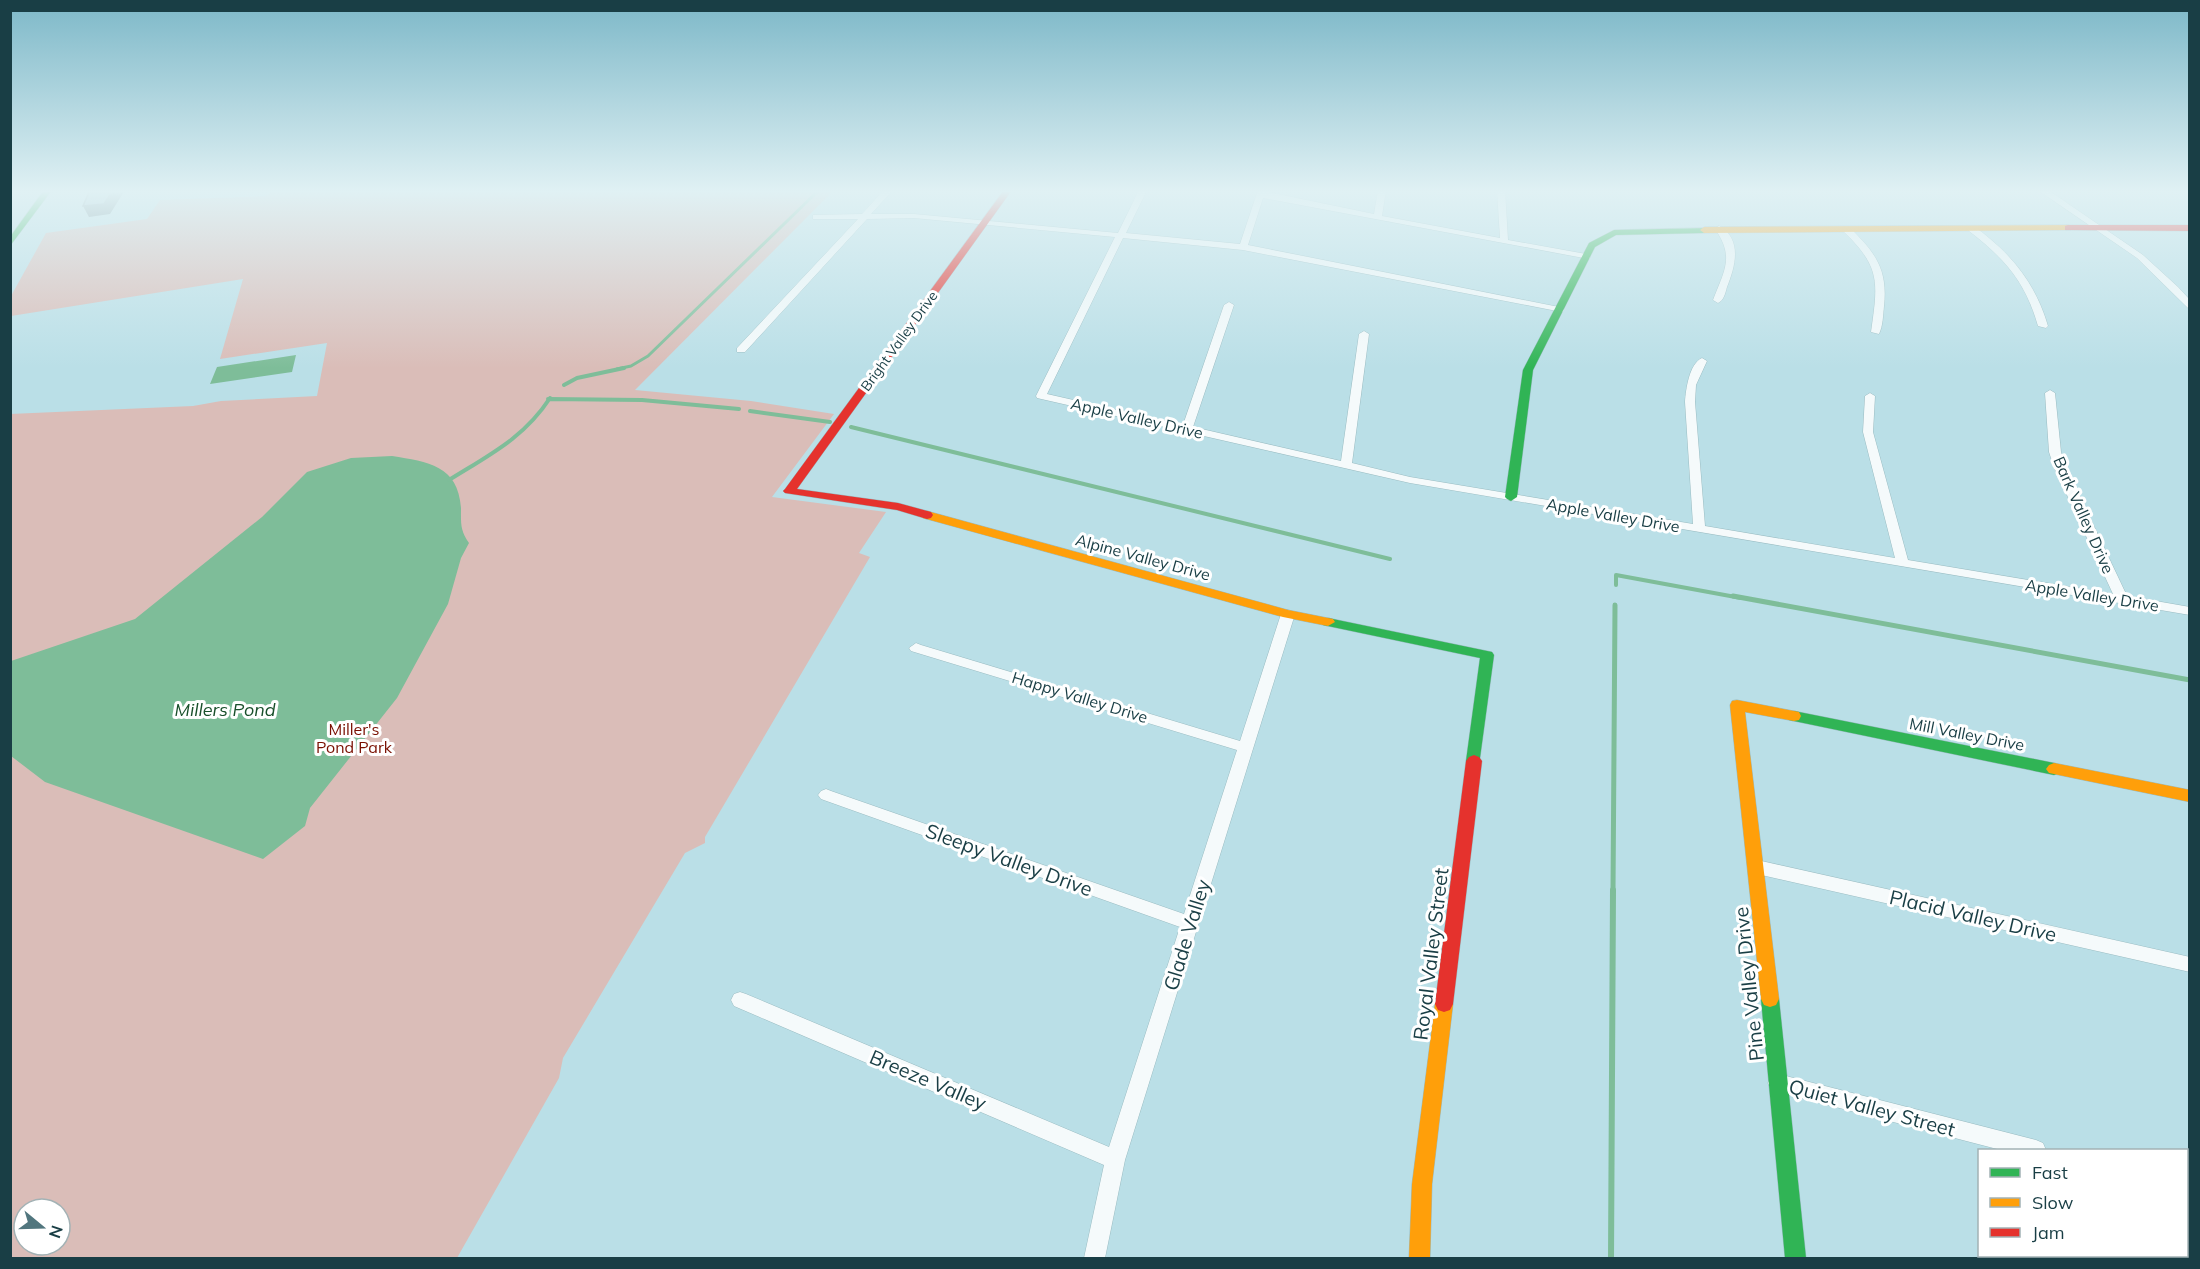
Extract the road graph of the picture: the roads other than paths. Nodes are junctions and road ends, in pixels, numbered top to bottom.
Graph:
1 (834, 249) edge
2 (965, 249) edge
3 (1113, 249) edge
4 (1255, 249) edge
5 (1543, 249) edge
6 (1590, 249) edge
7 (1733, 249) edge
8 (1865, 249) edge
9 (1996, 249) edge
10 (2128, 249) edge
11 (1586, 257) junction
12 (1718, 300) dead end
13 (1229, 305) dead end
14 (2190, 307) edge
15 (1559, 310) junction
16 (2043, 326) dead end
17 (1876, 332) dead end
18 (1364, 334) dead end
19 (741, 350) dead end
20 (1702, 361) dead end
21 (2050, 393) dead end
22 (1870, 396) dead end
23 (1187, 429) junction
24 (1346, 467) junction
25 (789, 491) joint
26 (1511, 497) junction
27 (1699, 529) junction
28 (1903, 564) junction
29 (2122, 600) junction
30 (2190, 611) edge
31 (1288, 614) junction
32 (916, 648) dead end
33 (1487, 655) joint
34 (1737, 705) joint
35 (1244, 747) junction
36 (826, 795) dead end
37 (2190, 796) edge
38 (1757, 867) junction
39 (1191, 924) junction
40 (2190, 965) edge
41 (740, 1000) dead end
42 (1778, 1083) junction
43 (2032, 1149) edge
44 (1115, 1160) junction
45 (1095, 1258) edge
46 (1419, 1258) edge
47 (1796, 1258) edge

1 - 19 street
2 - 25 street, Bright Valley Drive
3 - 23 street, Apple Valley Drive
4 - 15 street
5 - 11 street
6 - 11 street
7 - 12 street
8 - 17 street
9 - 16 street
10 - 14 street
11 - 15 street
13 - 23 street
15 - 26 street
18 - 24 street
20 - 27 street
21 - 29 street, Bark Valley Drive
22 - 28 street
23 - 24 street, Apple Valley Drive
24 - 26 street, Apple Valley Drive
25 - 31 street, Alpine Valley Drive
26 - 27 street, Apple Valley Drive
27 - 28 street, Apple Valley Drive
28 - 29 street, Apple Valley Drive
29 - 30 street, Apple Valley Drive
31 - 33 street, Alpine Valley Drive
31 - 35 street, Glade Valley
32 - 35 street, Happy Valley Drive
33 - 46 street, Royal Valley Street
34 - 37 street, Mill Valley Drive
34 - 38 street, Pine Valley Drive
35 - 39 street, Glade Valley
36 - 39 street, Sleepy Valley Drive
38 - 40 street, Placid Valley Drive
38 - 42 street, Pine Valley Drive
39 - 44 street, Glade Valley
41 - 44 street, Breeze Valley
42 - 43 street, Quiet Valley Street
42 - 47 street, Pine Valley Drive
44 - 45 street, Glade Valley

